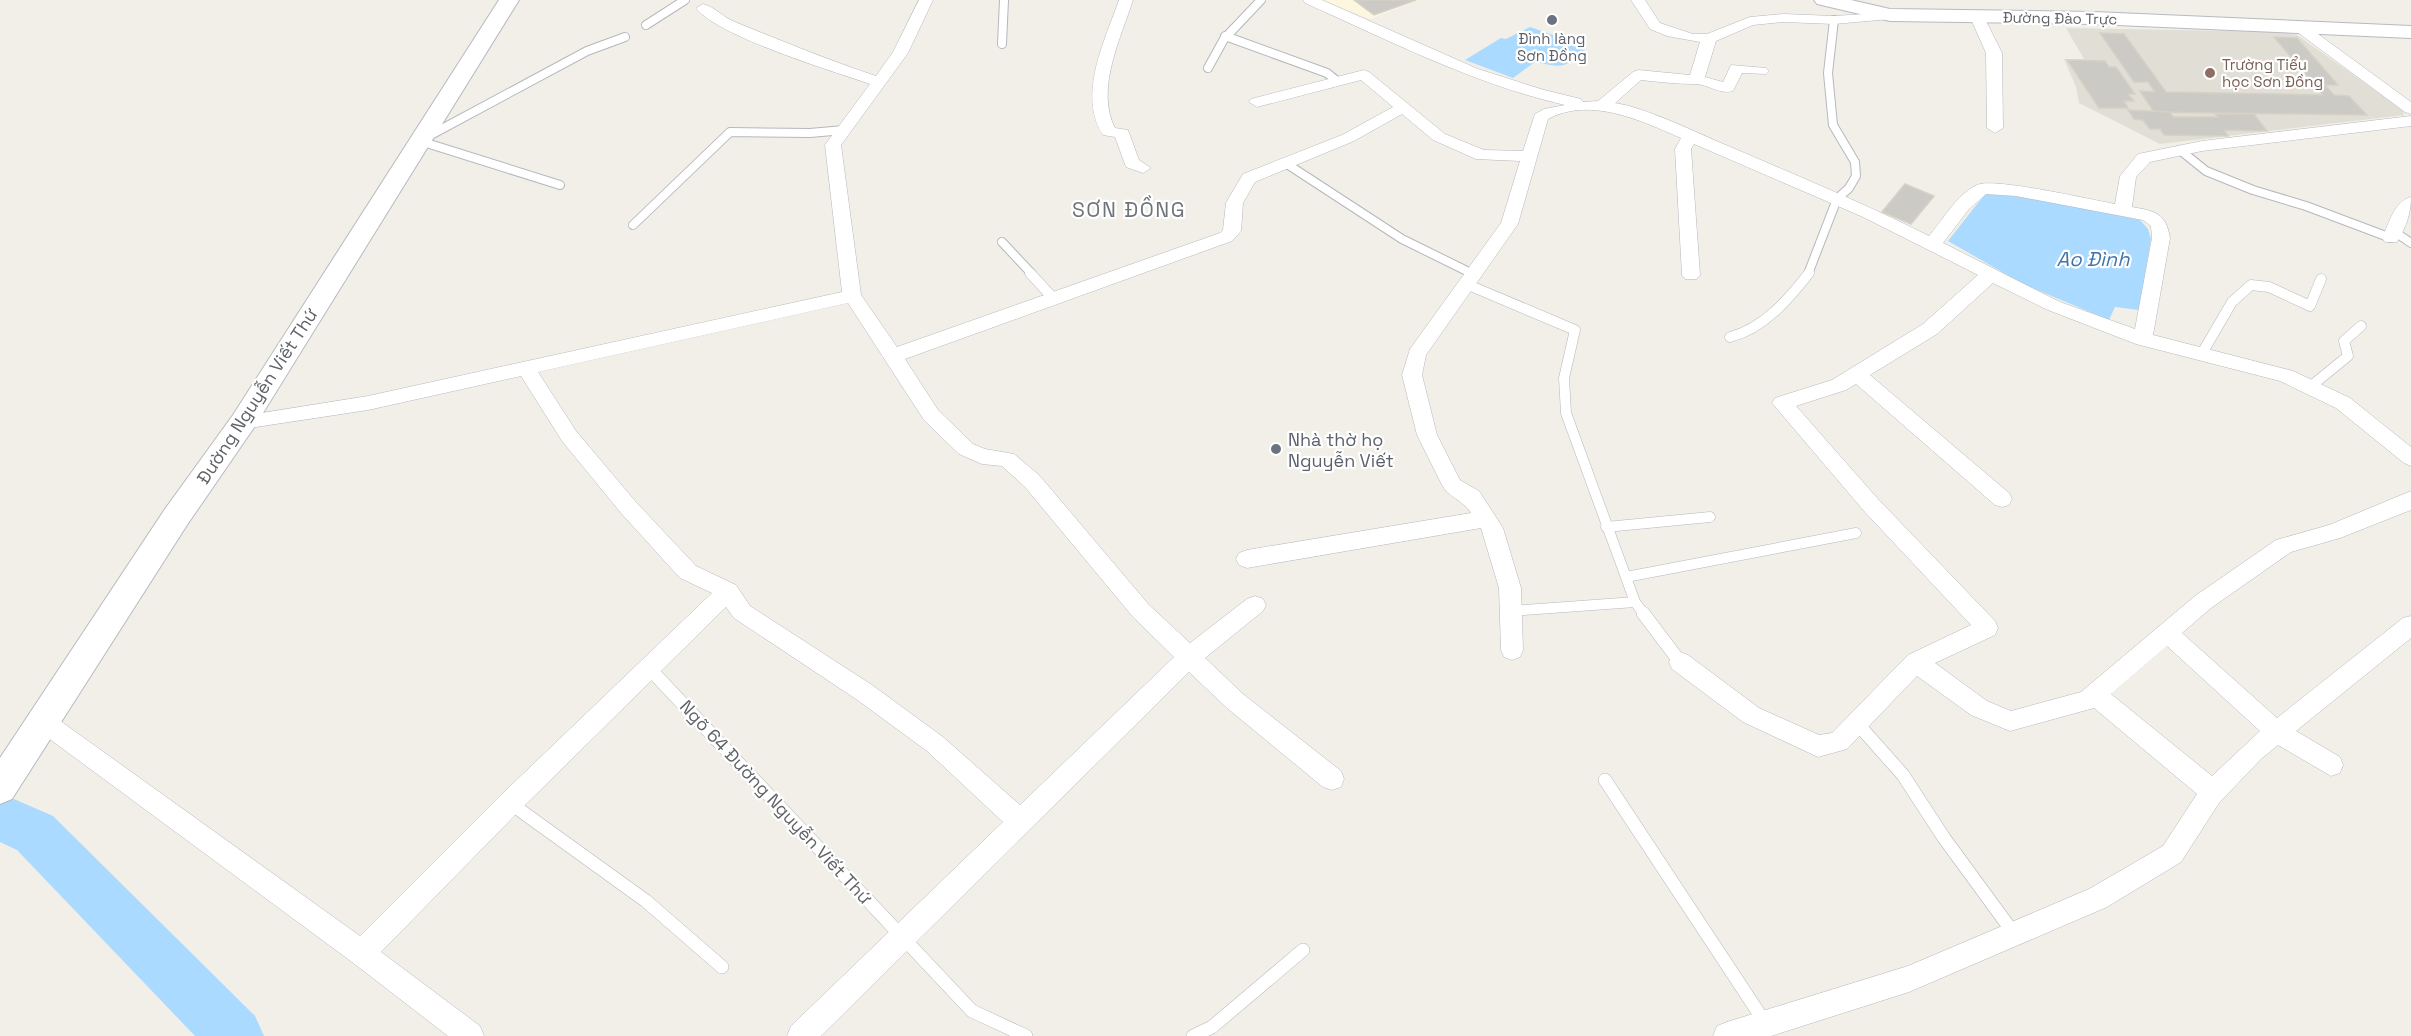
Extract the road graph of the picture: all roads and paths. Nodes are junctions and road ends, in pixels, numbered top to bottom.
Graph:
1 (509, 0) edge
2 (685, 0) edge
3 (926, 0) edge
4 (1004, 0) edge
5 (1126, 0) edge
6 (1262, 0) edge
7 (1311, 0) edge
8 (1638, 0) edge
9 (1824, 0) edge
10 (703, 8) dead end
11 (1890, 15) junction
12 (1977, 17) junction
13 (1834, 20) junction
14 (646, 25) dead end
15 (2298, 26) junction
16 (2411, 32) edge
17 (1225, 36) junction
18 (625, 37) dead end
19 (1709, 38) junction
20 (1002, 44) dead end
21 (1208, 68) dead end
22 (1761, 71) dead end
23 (1697, 79) junction
24 (1338, 81) junction
25 (879, 82) junction
26 (1257, 102) dead end
27 (1596, 106) junction
28 (1402, 108) junction
29 (2411, 110) edge
30 (2411, 121) edge
31 (1995, 128) dead end
32 (844, 130) junction
33 (1690, 136) junction
34 (420, 141) junction
35 (2180, 150) junction
36 (1531, 156) junction
37 (1287, 164) junction
38 (1143, 168) dead end
39 (560, 185) dead end
40 (1837, 199) junction
41 (2411, 202) edge
42 (2122, 211) junction
43 (633, 225) dead end
44 (2393, 235) junction
45 (1002, 242) dead end
46 (2411, 243) edge
47 (1932, 244) junction
48 (1991, 274) junction
49 (1691, 275) dead end
50 (1470, 279) junction
51 (2321, 279) dead end
52 (852, 296) junction
53 (1054, 299) junction
54 (2361, 326) dead end
55 (1730, 338) dead end
56 (2144, 339) junction
57 (2201, 355) junction
58 (893, 356) junction
59 (526, 368) junction
60 (1857, 374) junction
61 (2310, 387) junction
62 (243, 422) junction
63 (2411, 458) edge
64 (2002, 499) dead end
65 (2411, 499) edge
66 (1710, 517) dead end
67 (1486, 519) junction
68 (1606, 527) junction
69 (1856, 533) dead end
70 (1247, 559) dead end
71 (1626, 577) junction
72 (728, 591) junction
73 (1635, 602) junction
74 (1256, 605) dead end
75 (1511, 611) junction
76 (2411, 625) edge
77 (2167, 633) junction
78 (1512, 650) dead end
79 (1190, 657) junction
80 (1680, 662) joint
81 (1916, 662) junction
82 (648, 667) junction
83 (2094, 694) junction
84 (1856, 722) junction
85 (2276, 731) junction
86 (35, 736) junction
87 (2331, 765) dead end
88 (1332, 779) dead end
89 (1605, 780) dead end
90 (0, 788) edge
91 (2213, 792) junction
92 (510, 803) junction
93 (1021, 822) junction
94 (2015, 935) junction
95 (903, 937) junction
96 (1303, 950) dead end
97 (361, 953) junction
98 (722, 967) dead end
99 (1766, 1024) junction
100 (470, 1036) edge
101 (801, 1036) edge
102 (1026, 1036) edge
103 (1193, 1036) edge
104 (1727, 1036) edge

1 - 34 main road, Đường Nguyễn Viết Thứ
2 - 14 lane
3 - 25 street
4 - 20 lane
5 - 38 street
6 - 17 lane
7 - 27 street
8 - 19 street
9 - 11 main road, Đường Đào Trực
10 - 25 street
11 - 12 main road, Đường Đào Trực
11 - 13 street
12 - 15 main road, Đường Đào Trực
12 - 31 street
13 - 19 street
13 - 40 lane
15 - 16 main road, Đường Đào Trực
15 - 29 street
17 - 21 lane
17 - 24 lane
18 - 34 lane
19 - 23 street
22 - 23 street
23 - 27 street
24 - 26 street
24 - 28 street
25 - 32 street
27 - 33 street
27 - 36 street
28 - 36 street
28 - 37 street
30 - 35 street
32 - 43 lane
32 - 52 street
33 - 40 street
33 - 49 street
34 - 39 lane
34 - 62 main road, Đường Nguyễn Viết Thứ
35 - 42 street
35 - 44 lane
36 - 50 street
37 - 50 lane
37 - 53 street
40 - 47 street
40 - 55 lane
41 - 44 street
42 - 47 street
42 - 56 street
44 - 46 lane
45 - 53 lane
47 - 48 street
48 - 56 street
48 - 60 street
50 - 67 street
50 - 68 lane
51 - 57 lane
52 - 58 street
52 - 59 street
53 - 58 street
54 - 61 lane
56 - 57 street
57 - 61 street
58 - 79 street
59 - 62 street
59 - 72 street
60 - 64 street
60 - 81 street
61 - 63 street
62 - 86 main road, Đường Nguyễn Viết Thứ
65 - 77 street
66 - 68 lane
67 - 70 street
67 - 75 street
68 - 71 lane
69 - 71 lane
71 - 73 lane
72 - 82 street
72 - 93 street
73 - 75 lane
73 - 80 lane
74 - 79 street
75 - 78 street
76 - 85 street
77 - 83 street
77 - 85 street
79 - 88 street
79 - 93 street
80 - 84 street
81 - 83 street
81 - 84 street
82 - 92 street
82 - 95 lane, Ngõ 64 Đường Nguyễn Viết Thứ
83 - 91 street
84 - 94 lane
85 - 87 street
85 - 91 street
86 - 90 main road, Đường Nguyễn Viết Thứ
86 - 97 street
89 - 99 lane
91 - 94 street
92 - 97 street
92 - 98 lane
93 - 95 street
94 - 99 street
95 - 101 street
95 - 102 lane, Ngõ 64 Đường Nguyễn Viết Thứ
96 - 103 lane
97 - 100 street
99 - 104 street

